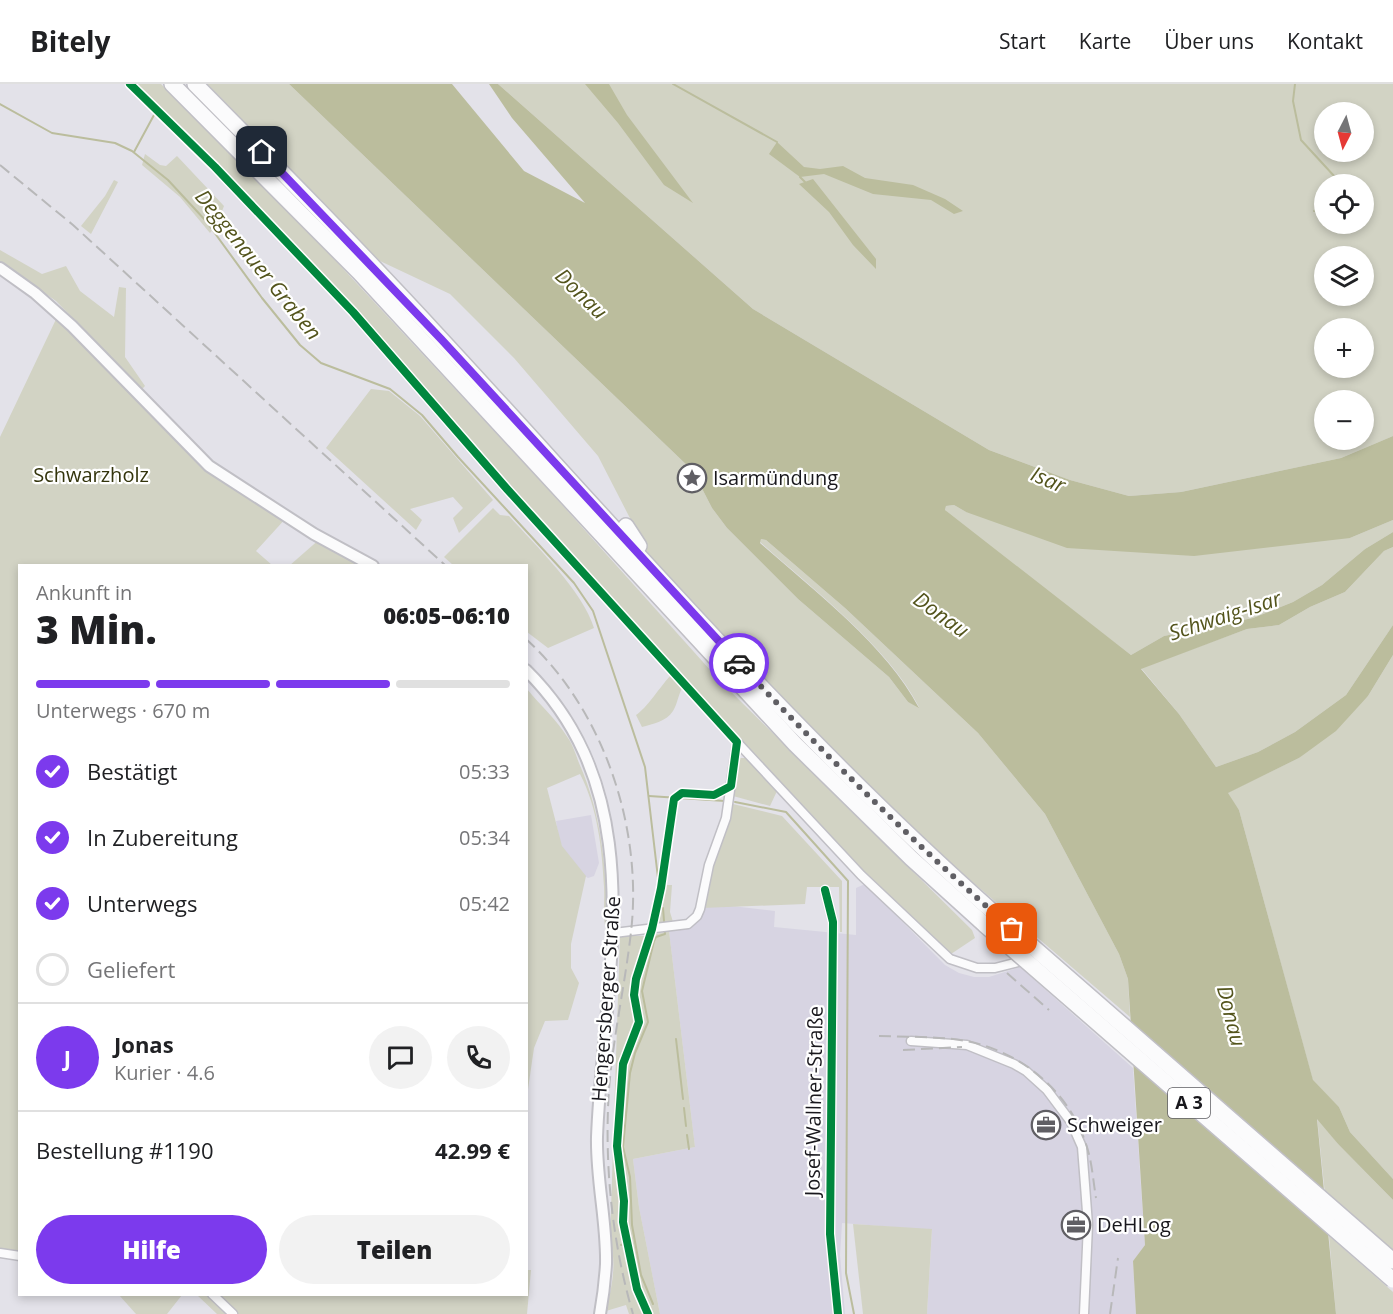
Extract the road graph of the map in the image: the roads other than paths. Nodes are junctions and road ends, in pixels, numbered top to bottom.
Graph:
1 (172, 84) edge
2 (195, 84) edge
3 (360, 253) junction
4 (0, 268) edge
5 (396, 275) dead end
6 (626, 526) dead end
7 (369, 564) edge
8 (647, 566) junction
9 (528, 672) edge
10 (825, 890) dead end
11 (989, 920) junction
12 (614, 933) junction
13 (1046, 952) dead end
14 (911, 1041) dead end
15 (0, 1253) edge
16 (18, 1256) edge
17 (1393, 1261) edge
18 (1393, 1280) edge
19 (214, 1296) edge
20 (232, 1314) edge
21 (600, 1314) edge
22 (838, 1314) edge
23 (1084, 1314) edge

1 - 11 highway, A 3
2 - 3 highway, A 3
3 - 5 highway
3 - 8 highway, A 3
4 - 7 main road
6 - 8 highway
8 - 11 highway, A 3
9 - 12 main road, Hengersberger Straße
10 - 22 street, Josef-Wallner-Straße
11 - 17 highway, A 3, bridge
11 - 18 highway, A 3, bridge
12 - 13 street
12 - 21 main road, Hengersberger Straße
14 - 23 street
15 - 16 street
19 - 20 street

